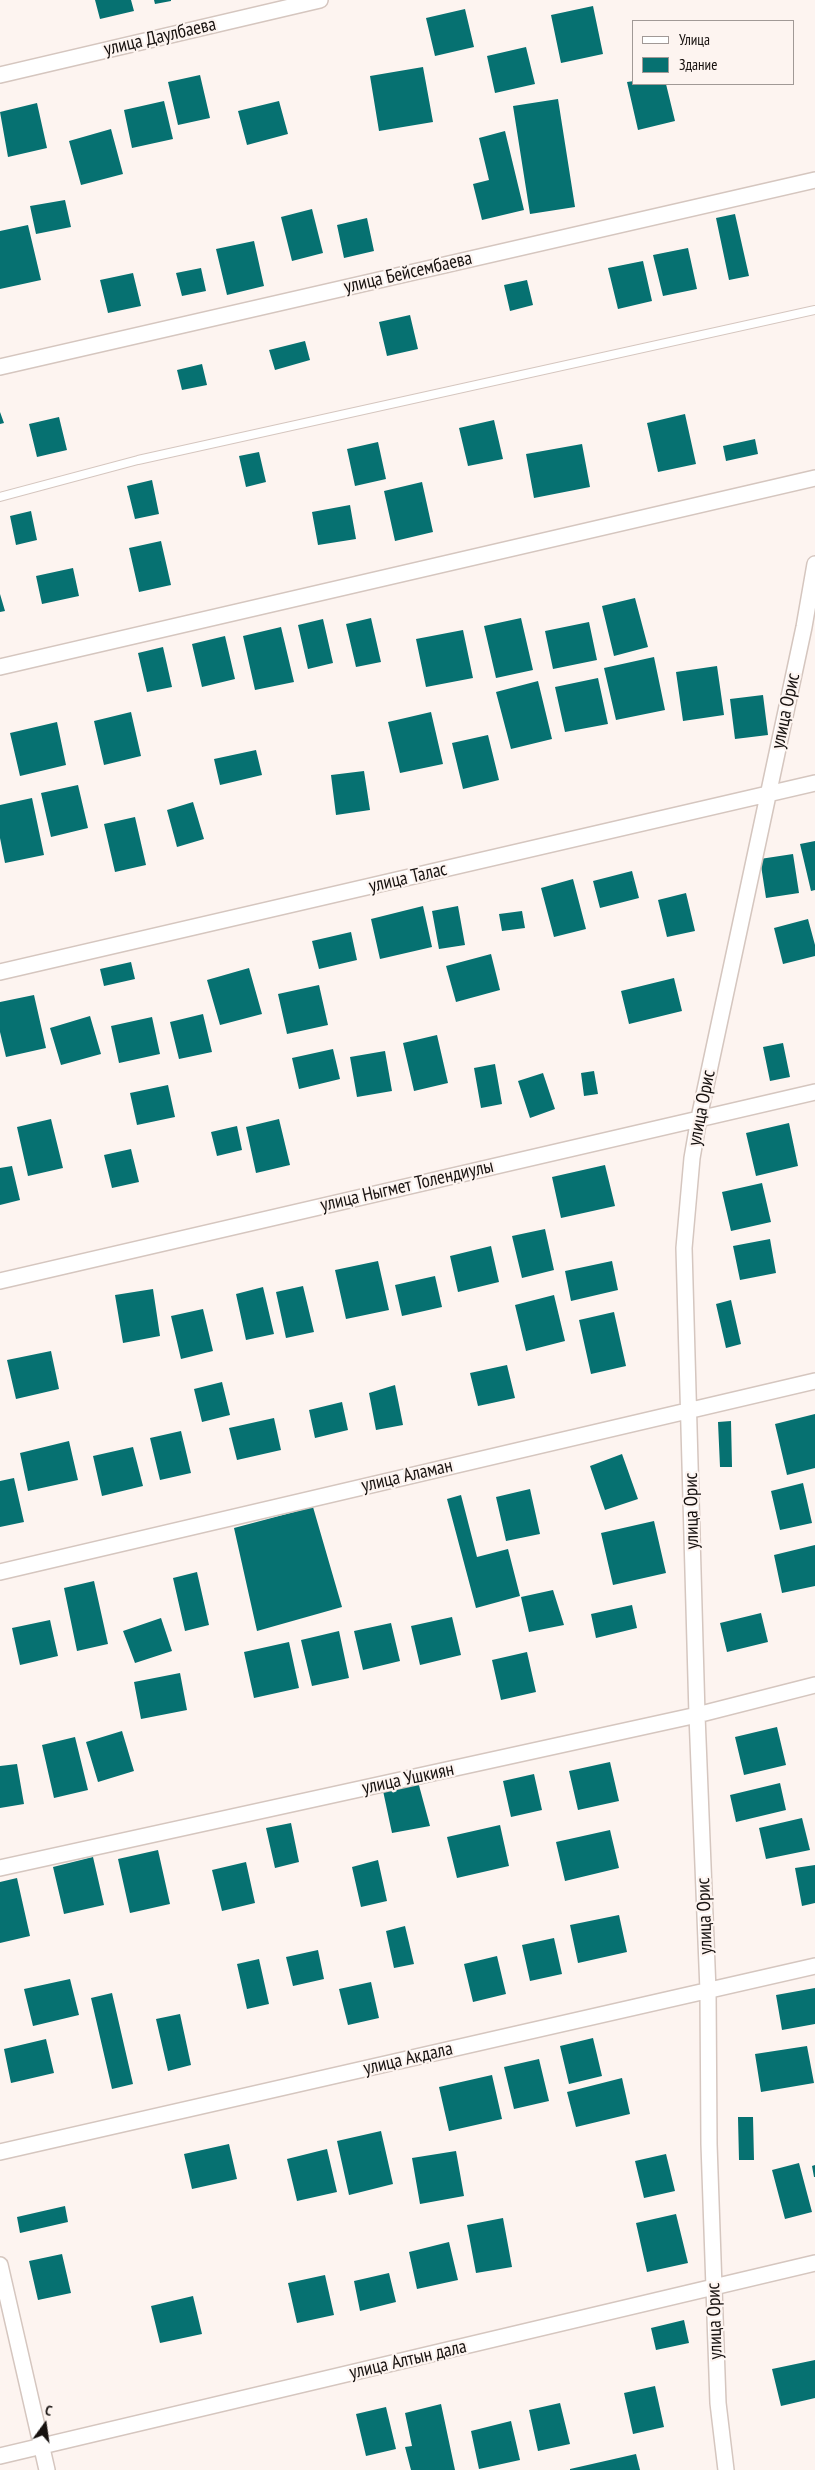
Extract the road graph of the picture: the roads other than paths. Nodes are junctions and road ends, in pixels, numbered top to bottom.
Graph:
1 (320, 0) edge
2 (0, 75) edge
3 (815, 180) edge
4 (815, 310) edge
5 (0, 367) edge
6 (815, 478) edge
7 (0, 497) edge
8 (815, 564) edge
9 (0, 666) edge
10 (815, 783) edge
11 (769, 794) junction
12 (0, 972) edge
13 (815, 1092) edge
14 (699, 1118) junction
15 (0, 1281) edge
16 (815, 1381) edge
17 (690, 1410) junction
18 (0, 1572) edge
19 (815, 1685) edge
20 (697, 1715) junction
21 (0, 1868) edge
22 (815, 1966) edge
23 (708, 1991) junction
24 (0, 2152) edge
25 (815, 2263) edge
26 (0, 2265) edge
27 (714, 2287) junction
28 (42, 2446) junction
29 (0, 2456) edge
30 (47, 2470) edge
31 (726, 2470) edge

1 - 2 street, улица Даулбаева
3 - 5 street, улица Бейсембаева
4 - 7 lane
6 - 9 street
8 - 11 street, улица Орис
10 - 11 street, улица Талас
11 - 12 street, улица Талас
11 - 14 street, улица Орис
13 - 14 street, улица Ныгмет Толендиулы
14 - 15 street, улица Ныгмет Толендиулы
14 - 17 street, улица Орис
16 - 17 street, улица Аламан
17 - 18 street, улица Аламан
17 - 20 street, улица Орис
19 - 20 street, улица Ушкиян
20 - 21 street, улица Ушкиян
20 - 23 street, улица Орис
22 - 23 street, улица Акдала
23 - 24 street, улица Акдала
23 - 27 street, улица Орис
25 - 27 street, улица Алтын дала
26 - 28 street
27 - 28 street, улица Алтын дала
27 - 31 street, улица Орис
28 - 29 street, улица Алтын дала
28 - 30 street

